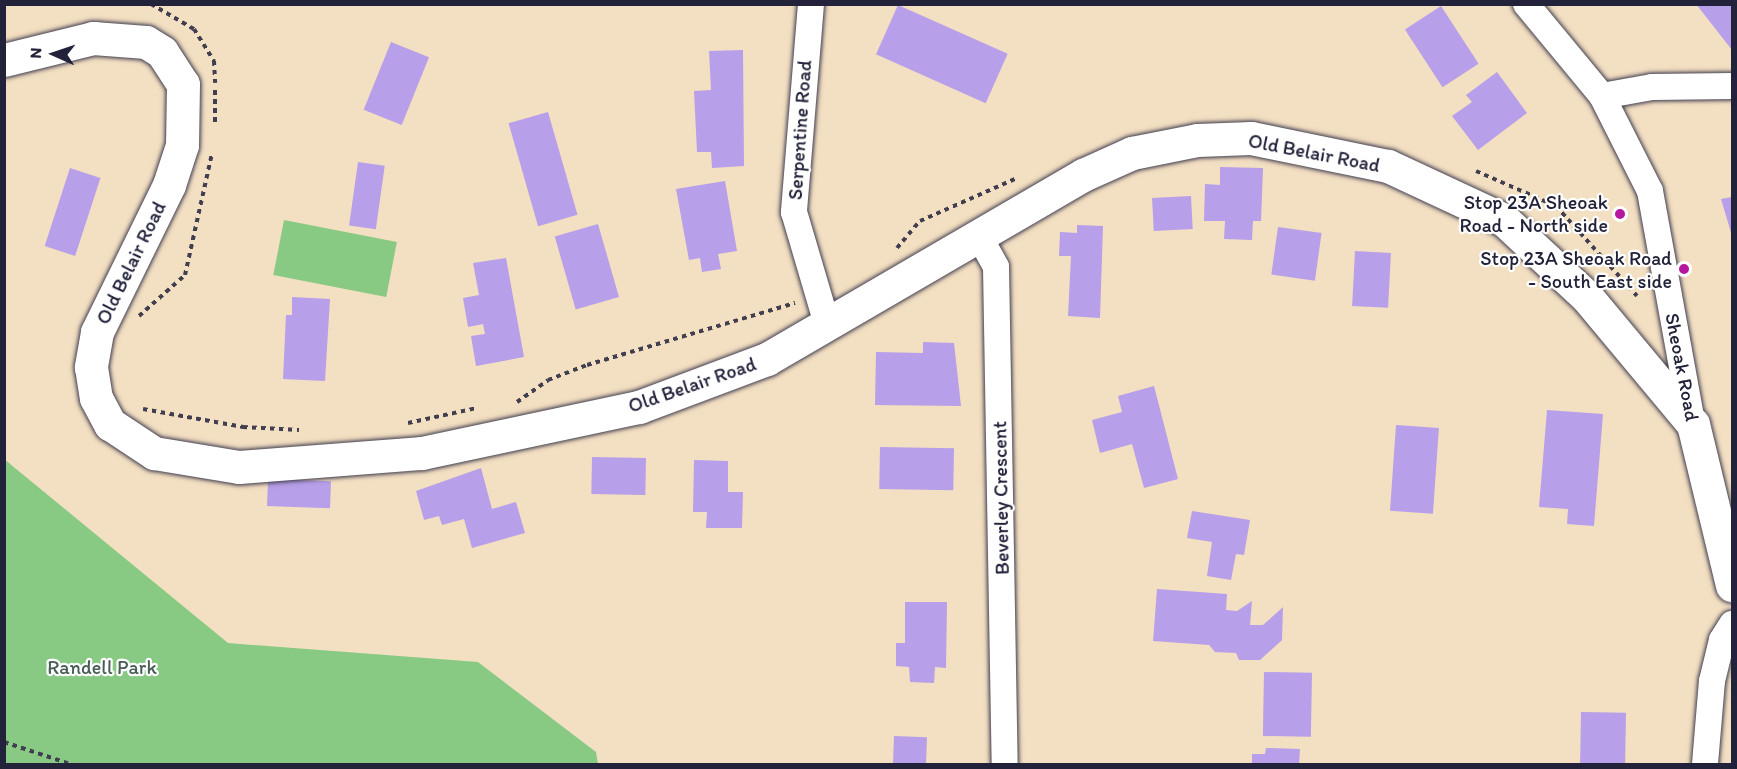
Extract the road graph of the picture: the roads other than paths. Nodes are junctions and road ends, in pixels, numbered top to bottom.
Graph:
1 (811, 4) edge
2 (1526, 4) edge
3 (4, 60) edge
4 (1732, 86) edge
5 (1602, 96) junction
6 (979, 236) junction
7 (823, 311) junction
8 (1693, 424) junction
9 (1732, 585) edge
10 (1732, 624) edge
11 (1005, 765) edge
12 (1705, 765) edge

1 - 7 street, Serpentine Road
2 - 5 street, Sheoak Road
3 - 7 main road, Old Belair Road
4 - 5 street
5 - 8 street, Sheoak Road
6 - 7 main road, Old Belair Road
6 - 8 main road, Old Belair Road
6 - 11 street, Beverley Crescent
8 - 9 main road, Sheoak Road
10 - 12 street

